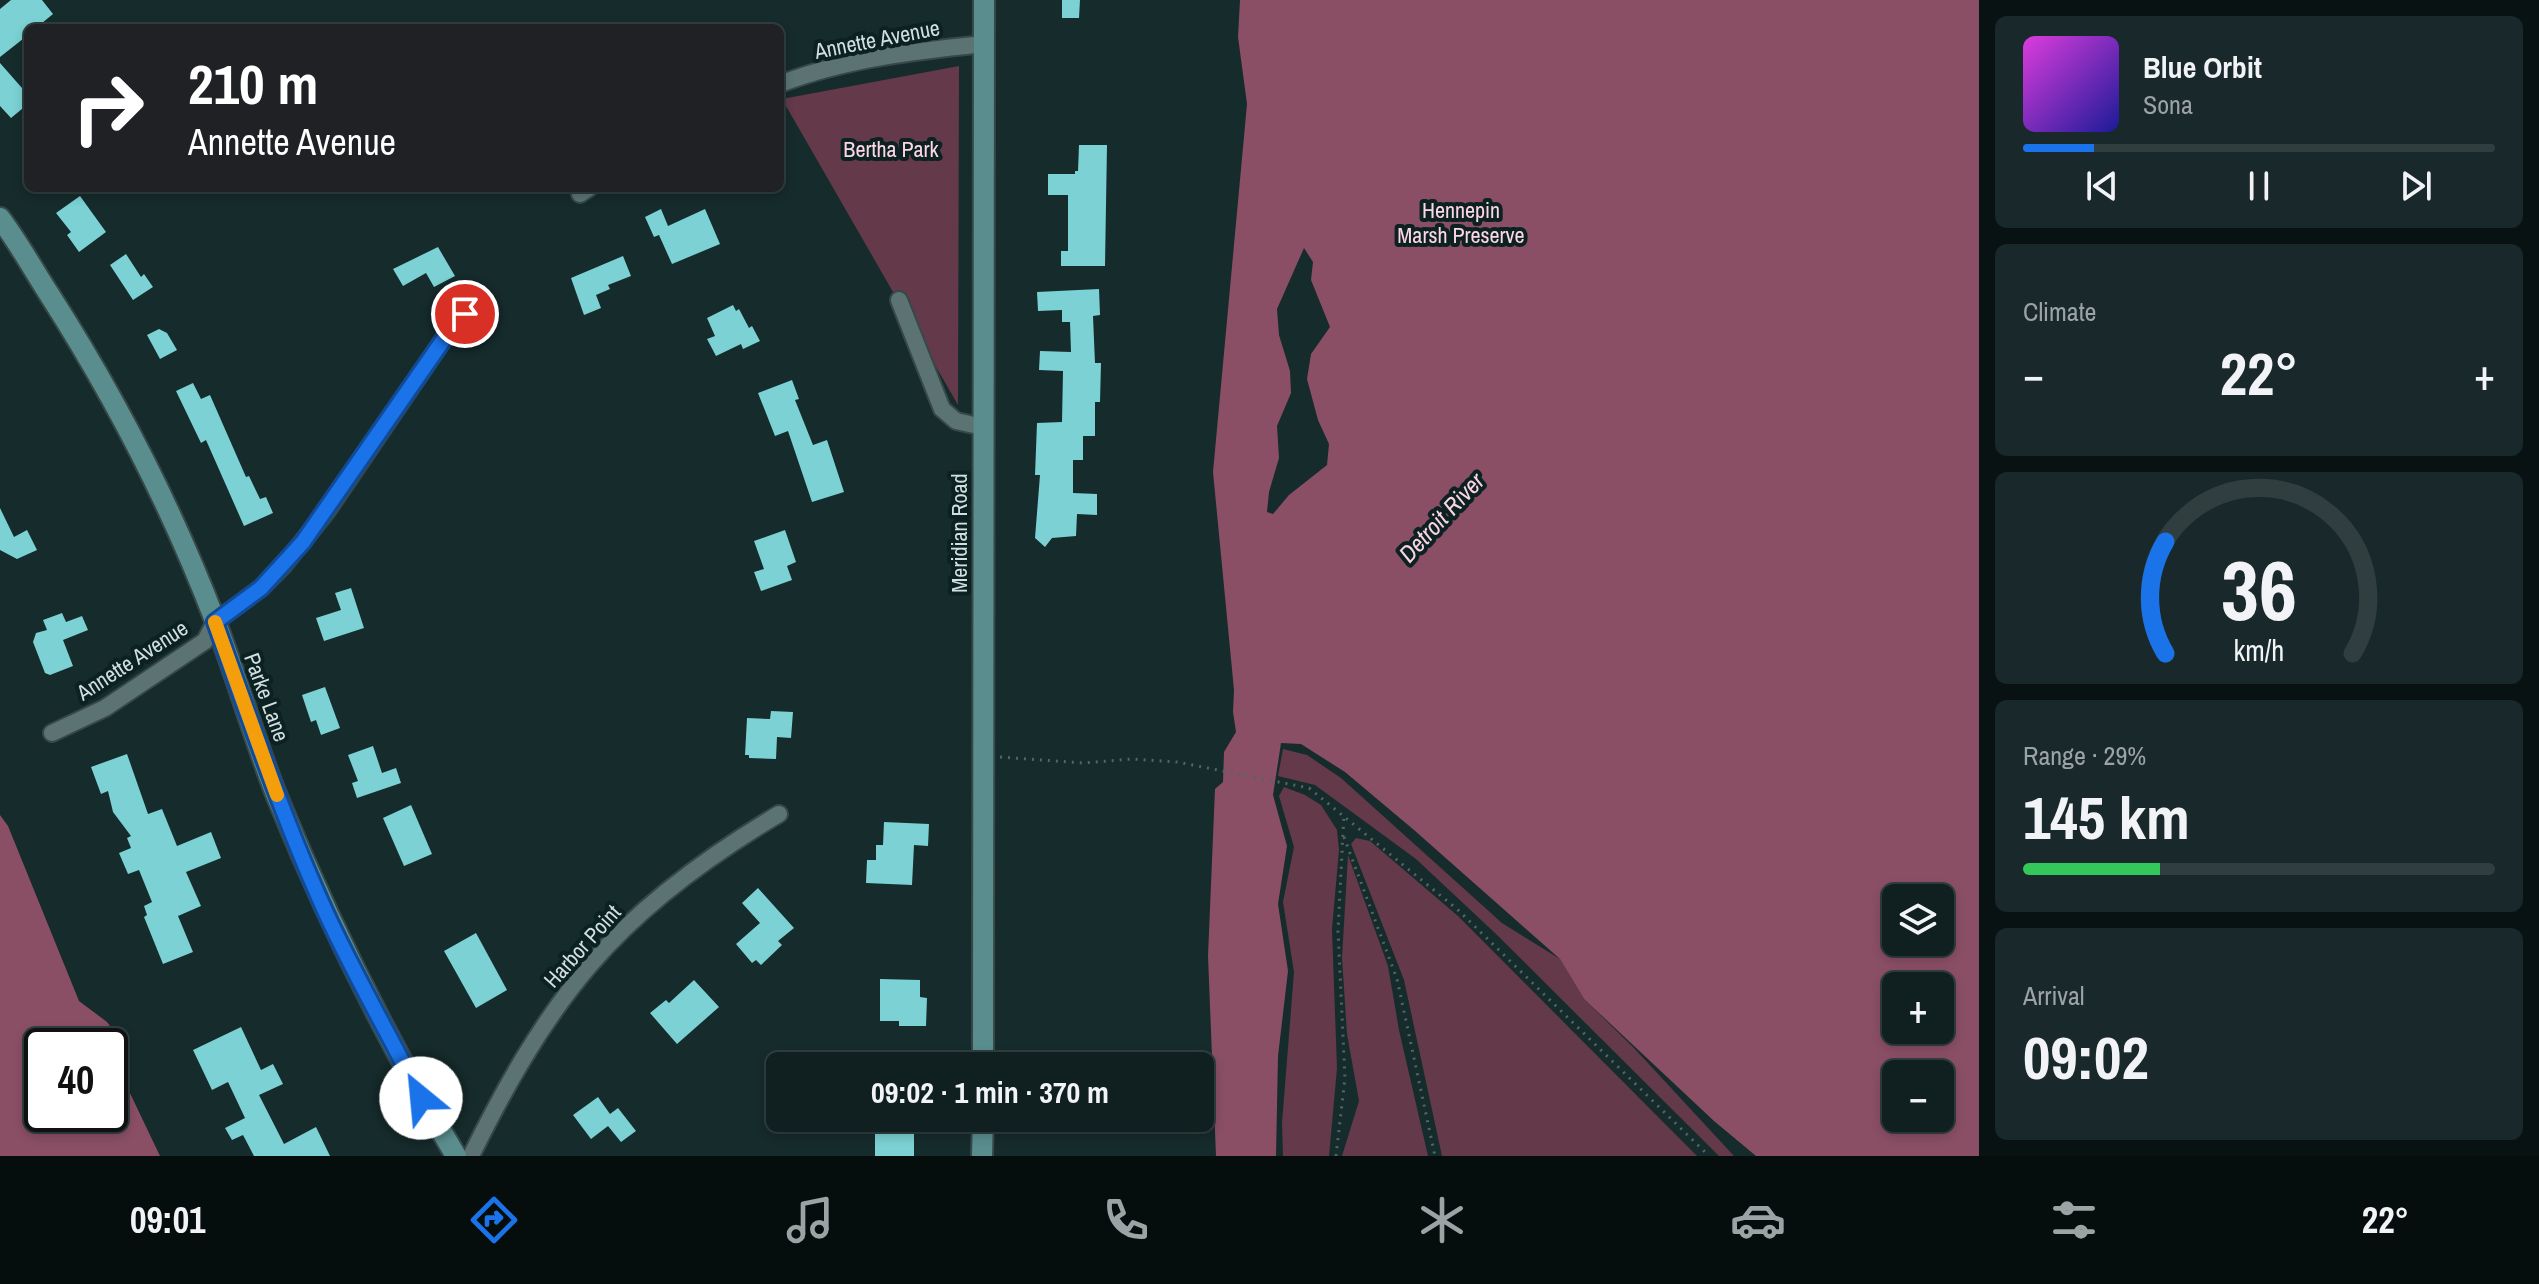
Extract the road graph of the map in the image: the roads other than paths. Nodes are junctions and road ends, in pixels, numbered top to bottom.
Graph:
1 (984, 0) edge
2 (984, 44) junction
3 (784, 83) edge
4 (0, 218) edge
5 (899, 300) dead end
6 (465, 314) dead end
7 (983, 427) junction
8 (215, 622) junction
9 (52, 733) dead end
10 (779, 814) dead end
11 (983, 1052) edge
12 (983, 1132) edge
13 (456, 1156) edge
14 (471, 1156) edge
15 (982, 1156) edge

1 - 2 street, Meridian Road
2 - 3 street, Annette Avenue
2 - 7 street, Meridian Road
4 - 8 street, Parke Lane
5 - 7 street
6 - 8 street, Annette Avenue
7 - 11 street, Meridian Road
8 - 9 street, Annette Avenue
8 - 13 street, Parke Lane
10 - 14 street, Harbor Point
12 - 15 street

